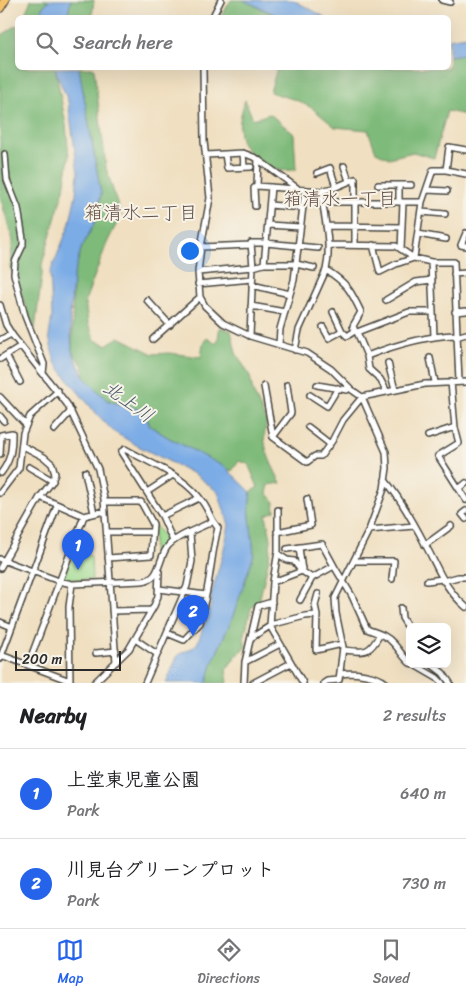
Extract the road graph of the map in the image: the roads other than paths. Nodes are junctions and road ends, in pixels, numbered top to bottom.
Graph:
1 (5, 0) edge
2 (442, 0) edge
3 (220, 2) edge
4 (450, 2) dead end
5 (0, 8) edge
6 (214, 15) edge
7 (203, 70) edge
8 (466, 150) edge
9 (244, 153) junction
10 (5, 154) dead end
11 (225, 154) junction
12 (206, 156) junction
13 (258, 159) junction
14 (344, 166) dead end
15 (244, 167) junction
16 (251, 167) dead end
17 (446, 170) junction
18 (317, 173) dead end
19 (466, 174) edge
20 (349, 181) junction
21 (378, 185) dead end
22 (399, 185) junction
23 (411, 185) dead end
24 (257, 186) junction
25 (271, 187) junction
26 (336, 187) junction
27 (298, 189) junction
28 (305, 190) junction
29 (427, 190) junction
30 (321, 191) junction
31 (447, 191) dead end
32 (322, 202) junction
33 (355, 202) junction
34 (401, 202) junction
35 (422, 202) junction
36 (256, 206) dead end
37 (270, 206) junction
38 (302, 208) junction
39 (421, 212) junction
40 (445, 214) dead end
41 (268, 225) junction
42 (326, 226) junction
43 (355, 226) junction
44 (300, 227) junction
45 (402, 227) junction
46 (466, 233) edge
47 (418, 234) junction
48 (446, 239) dead end
49 (266, 243) junction
50 (251, 244) junction
51 (328, 245) junction
52 (355, 245) junction
53 (298, 246) junction
54 (373, 246) junction
55 (466, 246) edge
56 (200, 247) junction
57 (318, 248) dead end
58 (401, 249) junction
59 (414, 258) junction
60 (431, 262) junction
61 (264, 264) junction
62 (296, 264) junction
63 (252, 267) junction
64 (314, 268) dead end
65 (326, 270) junction
66 (198, 272) junction
67 (466, 273) edge
68 (454, 274) junction
69 (252, 279) junction
70 (432, 280) junction
71 (198, 284) junction
72 (252, 285) junction
73 (290, 294) junction
74 (200, 297) junction
75 (148, 300) dead end
76 (386, 300) dead end
77 (0, 305) edge
78 (251, 306) junction
79 (466, 311) edge
80 (285, 312) junction
81 (333, 312) dead end
82 (433, 312) junction
83 (455, 312) junction
84 (170, 325) junction
85 (323, 327) dead end
86 (342, 331) junction
87 (356, 332) junction
88 (11, 334) junction
89 (466, 334) edge
90 (250, 336) junction
91 (456, 336) junction
92 (434, 337) junction
93 (153, 339) dead end
94 (0, 340) edge
95 (20, 346) junction
96 (279, 346) junction
97 (295, 350) junction
98 (6, 355) junction
99 (367, 356) junction
100 (430, 358) dead end
101 (0, 359) edge
102 (388, 363) dead end
103 (43, 373) junction
104 (20, 382) dead end
105 (435, 382) junction
106 (452, 382) junction
107 (459, 382) junction
108 (466, 382) edge
109 (287, 385) dead end
110 (317, 385) dead end
111 (264, 386) dead end
112 (349, 387) junction
113 (338, 388) junction
114 (395, 390) junction
115 (58, 391) junction
116 (387, 392) junction
117 (310, 395) dead end
118 (0, 397) edge
119 (362, 397) junction
120 (71, 411) junction
121 (26, 425) junction
122 (308, 427) dead end
123 (455, 427) junction
124 (54, 430) dead end
125 (428, 436) dead end
126 (273, 437) junction
127 (330, 444) junction
128 (23, 446) junction
129 (0, 454) edge
130 (29, 467) dead end
131 (84, 472) dead end
132 (1, 473) edge
133 (173, 475) junction
134 (385, 480) junction
135 (53, 481) junction
136 (7, 482) junction
137 (466, 483) edge
138 (459, 488) junction
139 (146, 492) junction
140 (0, 493) edge
141 (40, 497) junction
142 (199, 498) junction
143 (307, 499) dead end
144 (466, 500) edge
145 (104, 502) junction
146 (57, 506) junction
147 (278, 510) dead end
148 (105, 511) junction
149 (466, 511) edge
150 (94, 513) junction
151 (84, 516) junction
152 (162, 516) junction
153 (466, 519) edge
154 (213, 522) junction
155 (414, 526) junction
156 (451, 526) dead end
157 (369, 530) junction
158 (107, 532) junction
159 (152, 532) junction
160 (277, 532) junction
161 (190, 533) junction
162 (173, 541) junction
163 (425, 545) junction
164 (299, 547) junction
165 (286, 549) dead end
166 (278, 554) junction
167 (108, 558) junction
168 (2, 559) edge
169 (354, 561) junction
170 (160, 564) junction
171 (334, 566) junction
172 (0, 568) edge
173 (302, 570) junction
174 (33, 571) junction
175 (466, 577) edge
176 (312, 578) junction
177 (392, 580) dead end
178 (442, 580) junction
179 (59, 581) junction
180 (427, 581) dead end
181 (110, 582) junction
182 (273, 582) junction
183 (342, 582) junction
184 (72, 584) junction
185 (159, 589) junction
186 (184, 592) junction
187 (318, 594) dead end
188 (206, 595) junction
189 (300, 600) dead end
190 (272, 602) junction
191 (466, 607) edge
192 (401, 608) dead end
193 (152, 610) junction
194 (112, 611) junction
195 (317, 615) junction
196 (0, 622) edge
197 (406, 624) edge
198 (270, 625) junction
199 (12, 627) junction
200 (167, 633) junction
201 (380, 634) junction
202 (251, 638) junction
203 (135, 639) junction
204 (280, 644) junction
205 (342, 647) junction
206 (116, 651) junction
207 (96, 653) dead end
208 (157, 654) junction
209 (1, 657) edge
210 (406, 659) edge
211 (116, 662) junction
212 (245, 662) junction
213 (291, 663) junction
214 (28, 665) junction
215 (420, 668) edge
216 (436, 668) edge
217 (341, 674) junction
218 (371, 680) edge
219 (70, 682) edge
220 (94, 683) edge
221 (145, 683) edge
222 (244, 683) edge
223 (253, 683) edge
224 (303, 683) edge
225 (324, 683) edge
226 (386, 683) edge
227 (442, 683) edge
228 (450, 683) edge

1 - 5 highway
2 - 4 street
3 - 6 street
7 - 12 street
8 - 17 street
9 - 11 street
9 - 13 street
9 - 15 street
10 - 103 street
11 - 12 street
11 - 15 street
12 - 56 street
13 - 24 street
13 - 27 street
14 - 20 street
15 - 16 street
17 - 19 street
17 - 29 street
18 - 26 street
20 - 26 street
20 - 33 street
21 - 22 street
22 - 23 street
22 - 34 street
24 - 25 street
24 - 36 street
25 - 27 street
25 - 37 street
26 - 30 street
27 - 28 street
28 - 30 street
28 - 38 street
29 - 31 street
29 - 35 street
30 - 32 street
32 - 33 street
32 - 42 street
33 - 34 street
33 - 43 street
34 - 35 street
34 - 45 street
35 - 39 street
37 - 38 street
37 - 41 street
38 - 44 street
39 - 40 street
39 - 47 street
41 - 44 street
41 - 49 street
42 - 43 street
42 - 51 street
43 - 45 street
43 - 52 street
44 - 53 street
45 - 58 street
46 - 55 street
47 - 48 street
47 - 59 street
49 - 50 street
49 - 53 street
49 - 61 street
50 - 56 street
50 - 63 street
51 - 52 street
51 - 65 street
52 - 54 street
53 - 57 street
53 - 62 street
54 - 58 street
54 - 59 street
56 - 66 street
58 - 59 street
59 - 60 street
60 - 68 street
60 - 70 street
61 - 62 street
61 - 63 street
62 - 64 street
62 - 73 street
63 - 66 street
63 - 69 street
65 - 87 street
65 - 97 street
66 - 71 street
67 - 68 street
68 - 83 street
69 - 71 street
69 - 72 street
70 - 76 street
70 - 82 street
71 - 74 street
72 - 73 street
72 - 78 street
73 - 80 street
74 - 84 street
74 - 90 street
75 - 84 street
77 - 88 street
78 - 80 street
78 - 90 street
79 - 83 street
80 - 96 street
81 - 86 street
82 - 87 street
82 - 92 street
83 - 91 street
84 - 93 street
85 - 86 street
86 - 87 street
87 - 99 street
88 - 94 street
88 - 95 street
89 - 91 street
90 - 96 street
91 - 92 street
91 - 107 street
92 - 99 street
95 - 98 street
95 - 103 street
96 - 97 street
97 - 112 street
98 - 101 street
98 - 104 street
99 - 116 street
100 - 105 street
102 - 114 street
103 - 115 street
105 - 106 street
105 - 114 street
106 - 107 street
106 - 123 street
107 - 108 street
109 - 126 street
110 - 113 street
111 - 126 street
112 - 113 street
112 - 119 street
113 - 117 street
114 - 116 street
115 - 120 street
115 - 121 street
116 - 119 street
118 - 121 street
119 - 127 street
119 - 134 street
120 - 124 street
120 - 145 street
121 - 128 street
122 - 127 street
123 - 125 street
123 - 138 street
126 - 127 street
128 - 135 street
128 - 136 street
129 - 132 street
130 - 135 street
131 - 150 street
132 - 136 street
133 - 139 street
133 - 139 street
133 - 142 street
134 - 155 street
134 - 157 street
135 - 141 street
136 - 140 street
137 - 138 street
138 - 144 street
139 - 152 street
141 - 146 street
141 - 168 street
142 - 152 street
142 - 154 street
143 - 160 street
145 - 148 street
145 - 159 street
146 - 151 street
146 - 174 street
147 - 160 street
148 - 150 street
148 - 158 street
149 - 153 street
150 - 151 street
151 - 179 street
152 - 162 street
154 - 161 street
154 - 188 street
155 - 157 street
155 - 163 street
156 - 163 street
157 - 169 street
158 - 159 street
158 - 167 street
159 - 167 street
160 - 166 street
161 - 162 street
161 - 186 street
162 - 170 street
163 - 178 street
164 - 165 street
164 - 171 street
164 - 173 street
166 - 173 street
166 - 182 street
167 - 181 street
168 - 172 street
168 - 174 street
169 - 177 street
169 - 183 street
170 - 181 street
170 - 185 street
171 - 176 street
171 - 183 street
173 - 176 street
173 - 182 street
174 - 179 street
174 - 199 street
175 - 178 street
176 - 189 street
178 - 180 street
178 - 191 street
179 - 184 street
179 - 214 street
181 - 184 street
181 - 194 street
182 - 190 street
183 - 201 street
183 - 205 street
184 - 219 street
185 - 186 street
185 - 193 street
186 - 188 street
186 - 200 street
187 - 195 street
188 - 200 street
190 - 198 street
190 - 202 street
192 - 197 street
193 - 194 street
193 - 203 street
194 - 206 street
195 - 198 street
195 - 205 street
196 - 199 street
198 - 202 street
198 - 204 street
199 - 209 street
200 - 208 street
201 - 205 street
201 - 210 street
202 - 212 street
203 - 208 street
203 - 211 street
204 - 212 street
204 - 213 street
205 - 217 street
206 - 207 street
206 - 211 street
208 - 221 street
209 - 214 street
211 - 220 street
212 - 222 street
213 - 223 street
213 - 224 street
214 - 219 street
215 - 227 street
216 - 228 street
217 - 218 street
217 - 225 street
218 - 226 street

